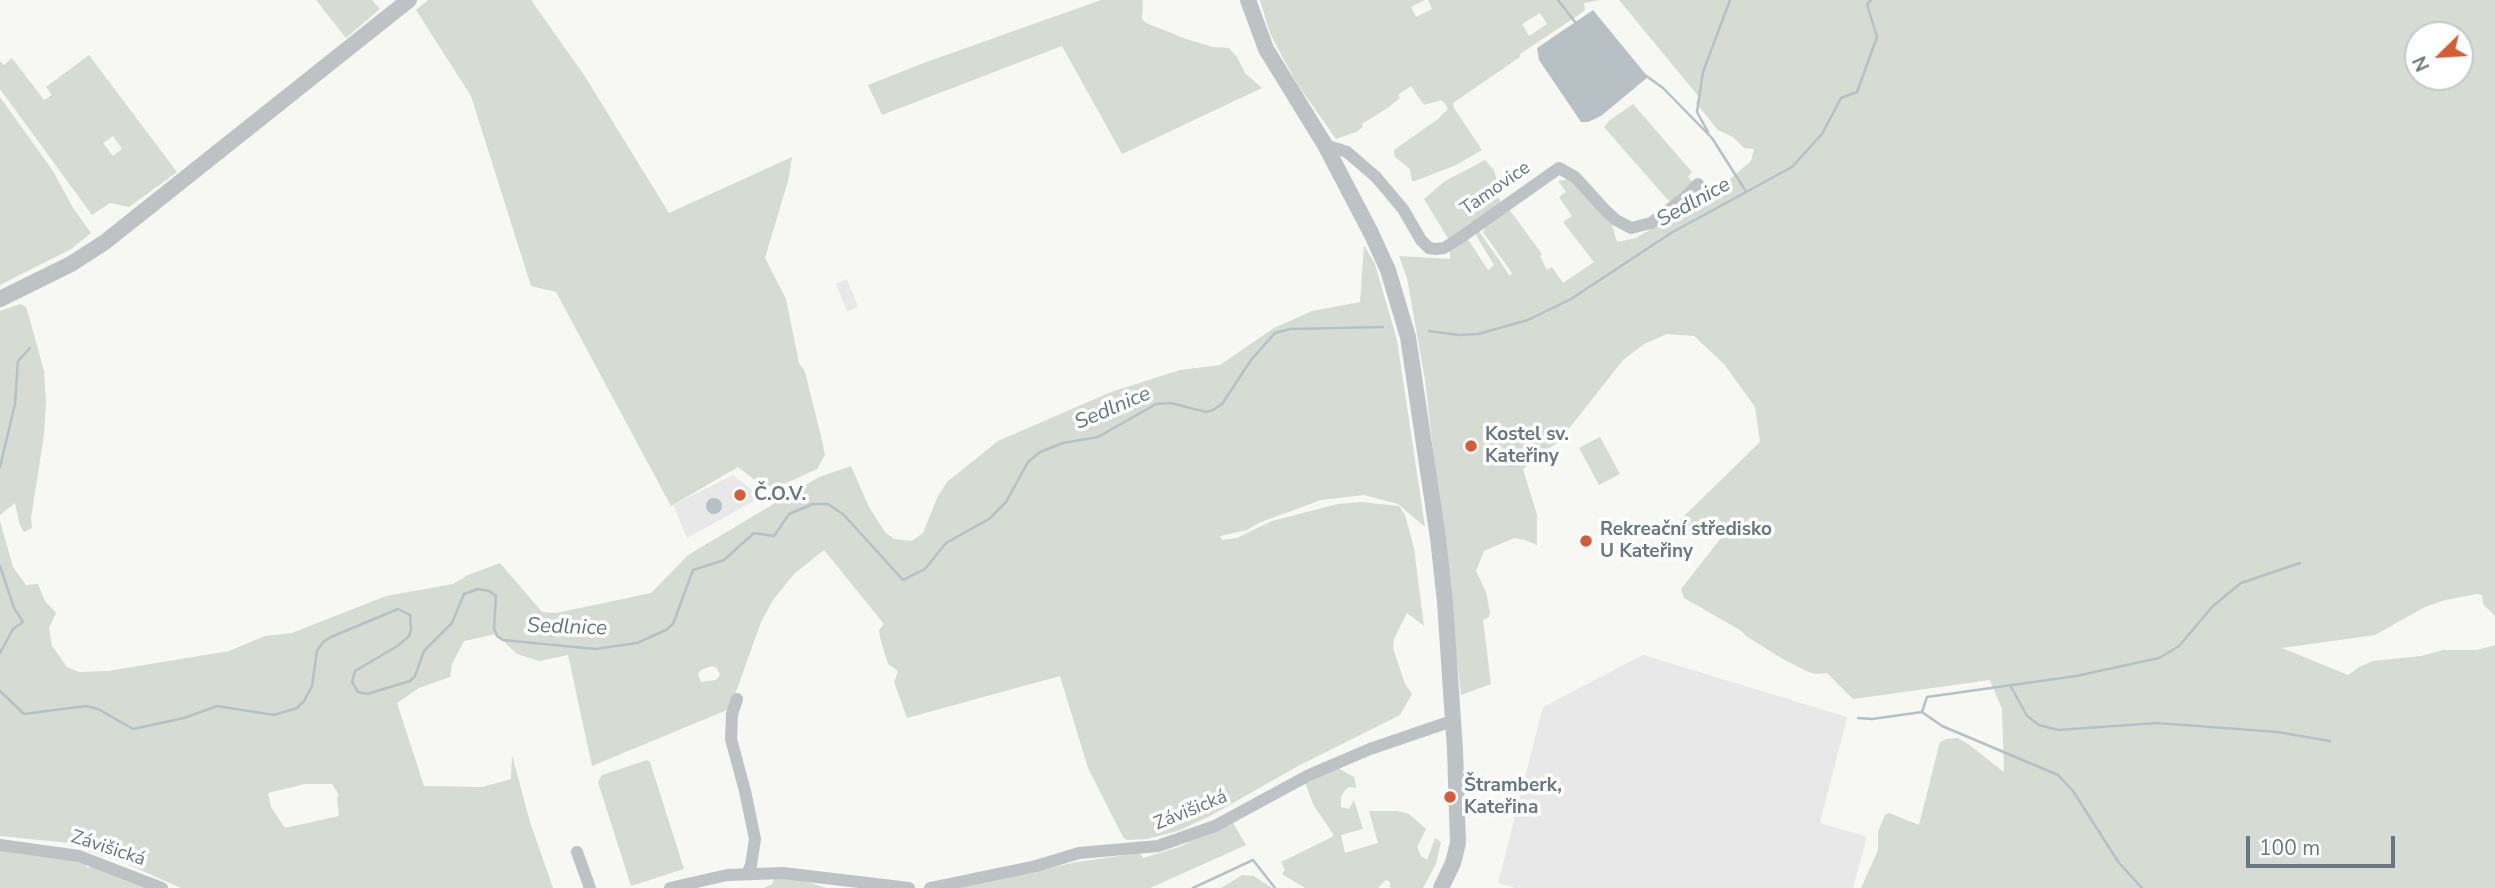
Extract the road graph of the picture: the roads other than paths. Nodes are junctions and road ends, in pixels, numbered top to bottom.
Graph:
1 (409, 0) edge
2 (1248, 0) edge
3 (1325, 145) junction
4 (1698, 184) dead end
5 (0, 299) edge
6 (737, 699) dead end
7 (1452, 721) junction
8 (0, 845) edge
9 (577, 852) dead end
10 (747, 874) junction
11 (162, 888) edge
12 (590, 888) edge
13 (670, 888) edge
14 (909, 888) edge
15 (930, 888) edge
16 (1441, 888) edge

1 - 5 street
2 - 3 street
3 - 4 street, Tamovice
3 - 7 street
6 - 10 street
7 - 15 street, Závišická
7 - 16 street
8 - 11 street, Závišická
9 - 12 street
10 - 13 street
10 - 14 street

